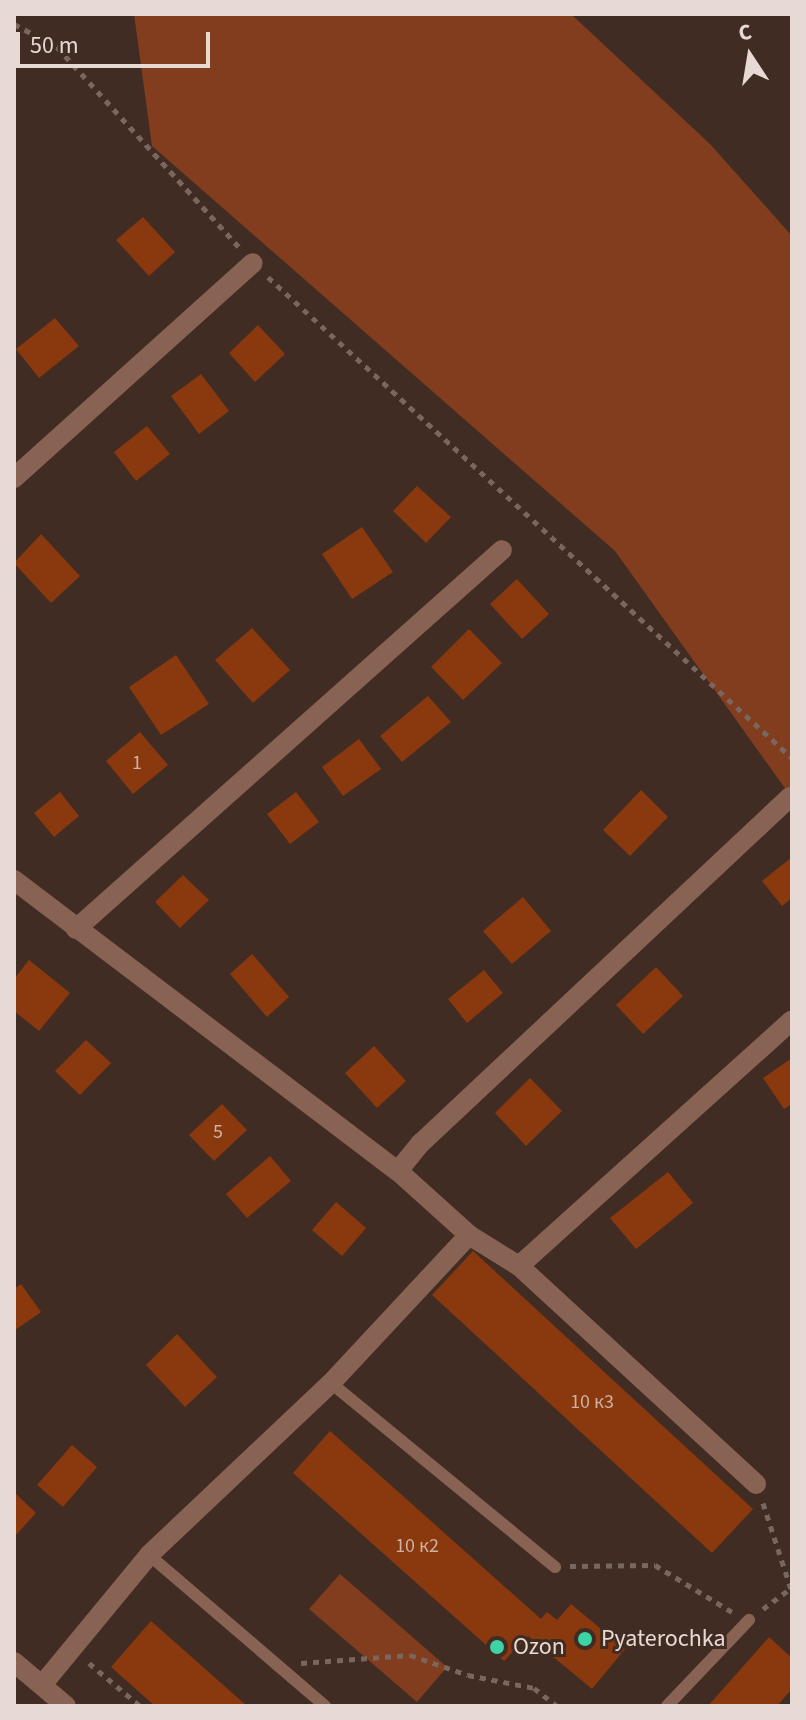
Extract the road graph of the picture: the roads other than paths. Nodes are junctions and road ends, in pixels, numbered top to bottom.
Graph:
1 (253, 263) road end
2 (14, 478) edge
3 (502, 550) dead end
4 (790, 797) dead end
5 (14, 880) edge
6 (76, 929) junction
7 (792, 1020) edge
8 (398, 1171) junction
9 (469, 1235) junction
10 (519, 1266) junction
11 (331, 1383) junction
12 (756, 1484) road end
13 (149, 1555) junction
14 (555, 1567) road end
15 (749, 1620) road end
16 (14, 1662) edge
17 (42, 1685) junction
18 (66, 1706) edge
19 (325, 1706) edge
20 (667, 1706) edge

1 - 2 street
3 - 6 street
4 - 8 street
5 - 6 street
6 - 8 street
7 - 10 street
8 - 9 street
9 - 10 street
9 - 11 street
10 - 12 street
11 - 13 street
11 - 14 lane
13 - 17 street
13 - 19 lane
15 - 20 lane
16 - 17 street
17 - 18 street

